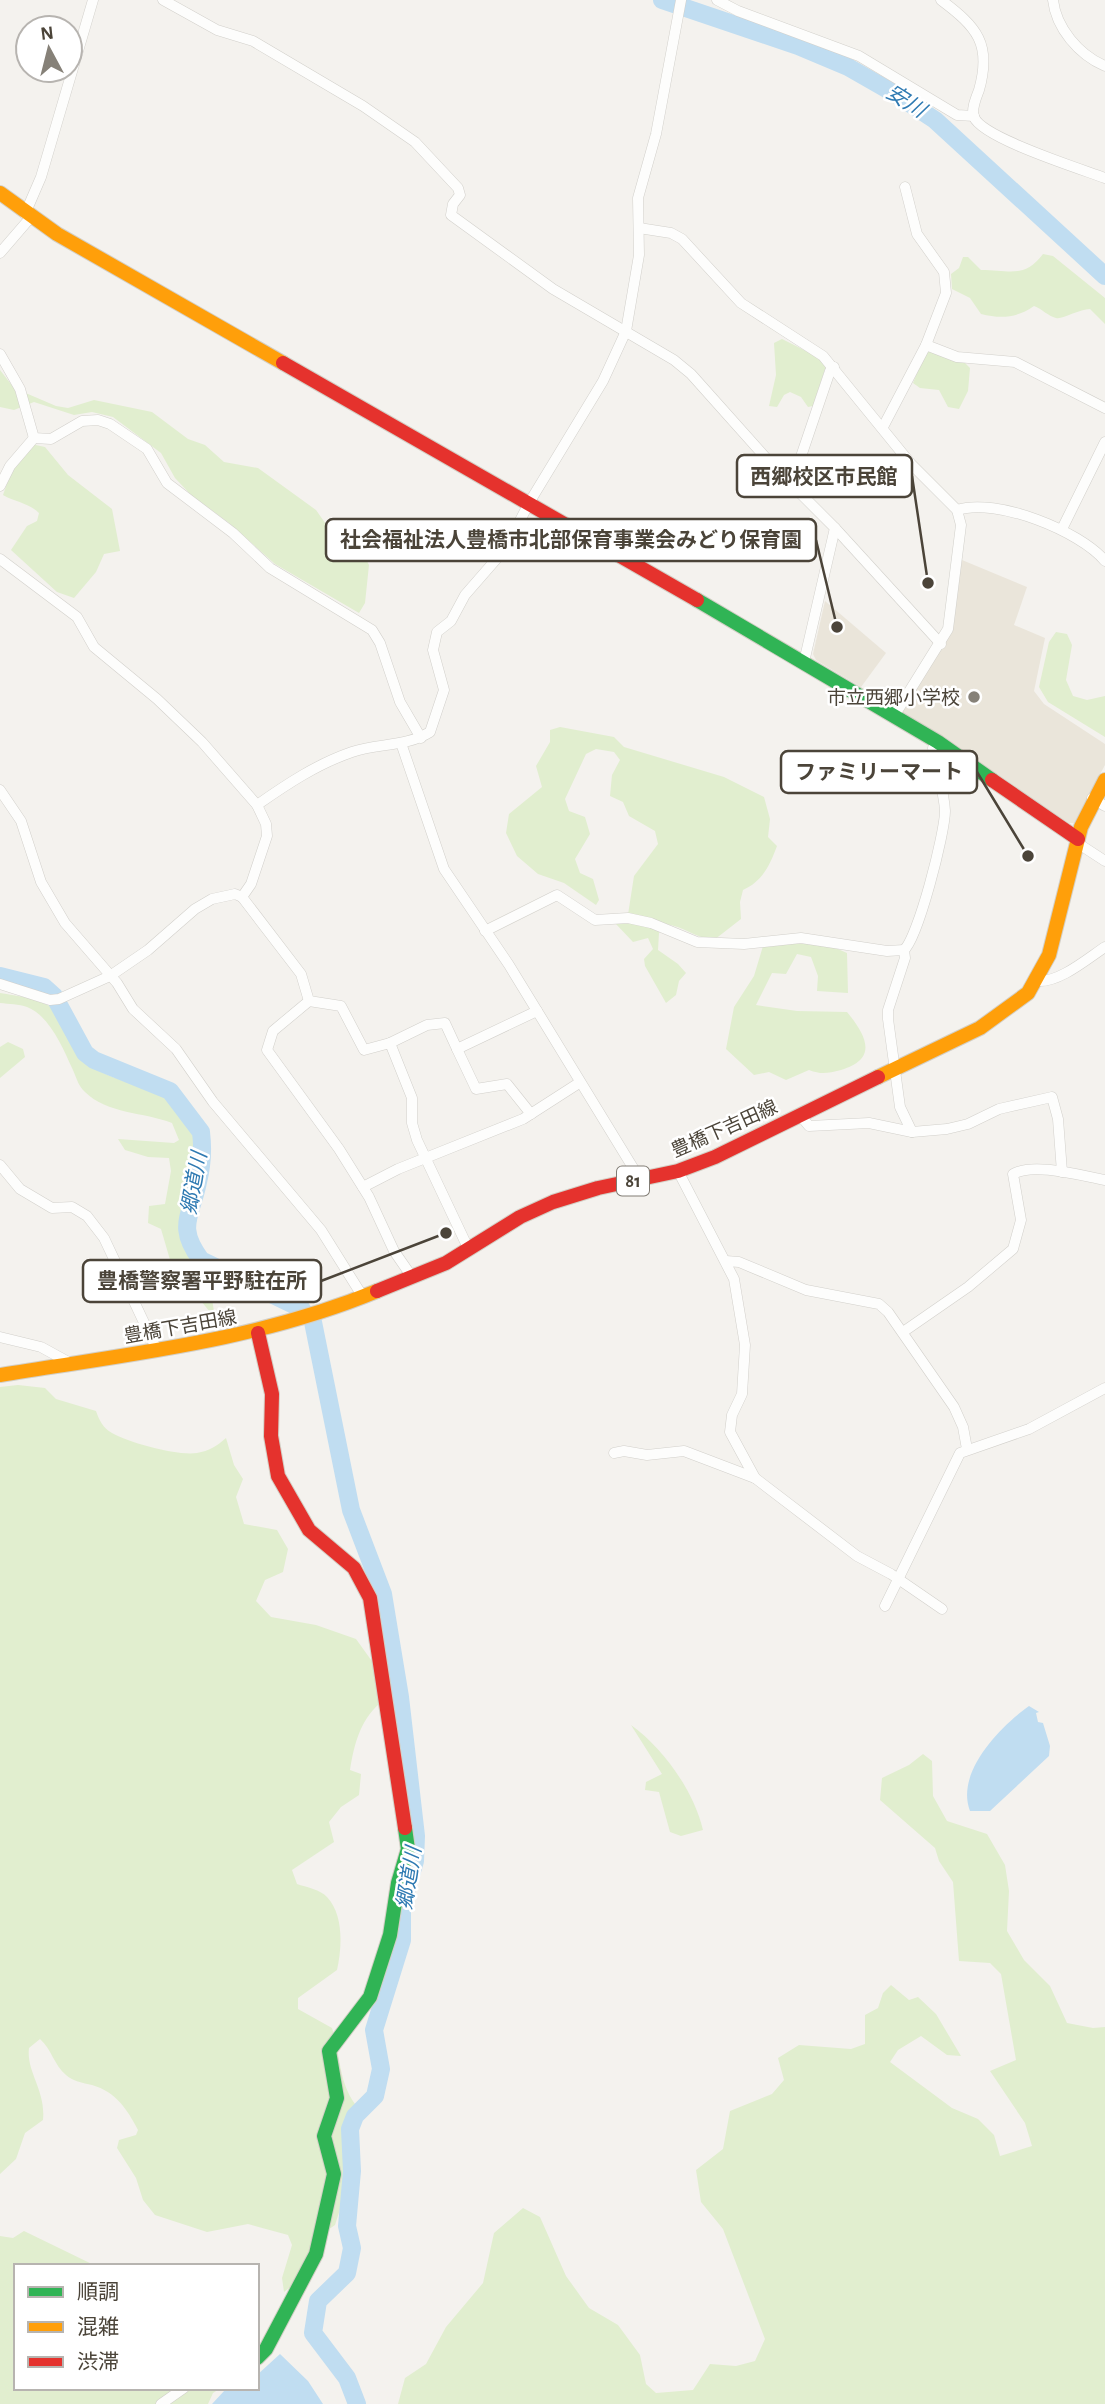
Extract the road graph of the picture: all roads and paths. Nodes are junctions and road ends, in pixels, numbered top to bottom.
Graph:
1 (163, 0) edge
2 (681, 0) edge
3 (717, 0) edge
4 (941, 0) edge
5 (1053, 0) edge
6 (93, 1) edge
7 (1105, 66) edge
8 (974, 116) junction
9 (1105, 178) edge
10 (905, 187) dead end
11 (0, 193) edge
12 (28, 216) junction
13 (639, 228) junction
14 (0, 253) edge
15 (626, 331) junction
16 (926, 345) junction
17 (0, 354) edge
18 (834, 367) junction
19 (1105, 408) edge
20 (883, 427) junction
21 (34, 438) junction
22 (1105, 442) edge
23 (792, 482) junction
24 (0, 486) edge
25 (529, 503) junction
26 (957, 510) junction
27 (835, 528) junction
28 (1062, 529) junction
29 (0, 559) edge
30 (1105, 561) edge
31 (941, 644) junction
32 (804, 662) junction
33 (894, 716) junction
34 (421, 738) junction
35 (938, 742) junction
36 (401, 743) junction
37 (1105, 780) edge
38 (0, 790) edge
39 (1092, 798) junction
40 (257, 805) junction
41 (1105, 806) edge
42 (1078, 839) junction
43 (1105, 861) edge
44 (242, 897) junction
45 (485, 931) junction
46 (1105, 947) edge
47 (904, 950) junction
48 (110, 976) junction
49 (1037, 981) junction
50 (0, 984) edge
51 (309, 1001) junction
52 (537, 1012) junction
53 (390, 1043) junction
54 (457, 1049) junction
55 (894, 1069) junction
56 (579, 1083) junction
57 (531, 1114) junction
58 (800, 1115) junction
59 (912, 1132) junction
60 (425, 1159) junction
61 (0, 1165) edge
62 (678, 1171) junction
63 (1062, 1172) junction
64 (637, 1180) junction
65 (1105, 1180) edge
66 (362, 1187) junction
67 (469, 1250) junction
68 (726, 1261) junction
69 (412, 1277) junction
70 (363, 1297) junction
71 (903, 1332) junction
72 (258, 1333) junction
73 (0, 1337) edge
74 (157, 1350) junction
75 (72, 1364) junction
76 (0, 1375) edge
77 (1105, 1388) edge
78 (967, 1449) junction
79 (614, 1453) dead end
80 (755, 1478) junction
81 (897, 1579) junction
82 (885, 1606) dead end
83 (942, 1609) dead end
84 (259, 2355) edge
85 (181, 2390) edge
86 (161, 2404) edge

1 - 15 street
2 - 13 street
3 - 8 street
4 - 8 street
5 - 7 street
6 - 12 street
8 - 9 street
10 - 16 street
11 - 12 street
12 - 14 street
12 - 25 street
13 - 15 street
13 - 18 street
15 - 23 street
15 - 25 street
16 - 19 street
16 - 20 street
17 - 21 street
18 - 20 street
18 - 23 street
20 - 26 street
21 - 24 street
21 - 34 street
22 - 28 street
23 - 27 street
25 - 32 street
25 - 34 street
26 - 28 street
26 - 31 street
27 - 31 street
27 - 32 street
28 - 30 street
29 - 40 street
31 - 33 street
32 - 33 street
33 - 35 street
34 - 36 street
35 - 42 street
35 - 47 street
36 - 40 street
36 - 45 street
37 - 39 street, 豊橋下吉田線 / 81
38 - 48 street
39 - 41 street
39 - 42 street, 豊橋下吉田線 / 81
40 - 44 street
42 - 43 street
42 - 49 street, 豊橋下吉田線 / 81
44 - 48 street
44 - 51 street
45 - 47 street
45 - 52 street
46 - 49 street
47 - 55 street
48 - 50 street
48 - 70 street
49 - 55 street, 豊橋下吉田線 / 81
51 - 53 street
51 - 66 street
52 - 54 street
52 - 56 street
53 - 54 street
53 - 60 street
54 - 57 street
55 - 58 street, 豊橋下吉田線 / 81
55 - 59 street
56 - 57 street
56 - 64 street
57 - 60 street
58 - 59 street
58 - 62 street, 豊橋下吉田線 / 81
59 - 63 street
60 - 66 street
60 - 67 street
61 - 74 street
62 - 64 street, 豊橋下吉田線 / 81
62 - 68 street
63 - 65 street
63 - 71 street
64 - 67 street, 豊橋下吉田線 / 81
66 - 69 street
67 - 69 street, 豊橋下吉田線 / 81
68 - 71 street
68 - 80 street
69 - 70 street, 豊橋下吉田線 / 81
70 - 72 street, 豊橋下吉田線 / 81
71 - 78 street
72 - 74 street, 豊橋下吉田線 / 81
72 - 84 street
73 - 75 street
74 - 75 street, 豊橋下吉田線 / 81
75 - 76 street, 豊橋下吉田線 / 81
77 - 78 street
78 - 81 street
79 - 80 street
80 - 81 street
81 - 82 street
81 - 83 street
85 - 86 street

